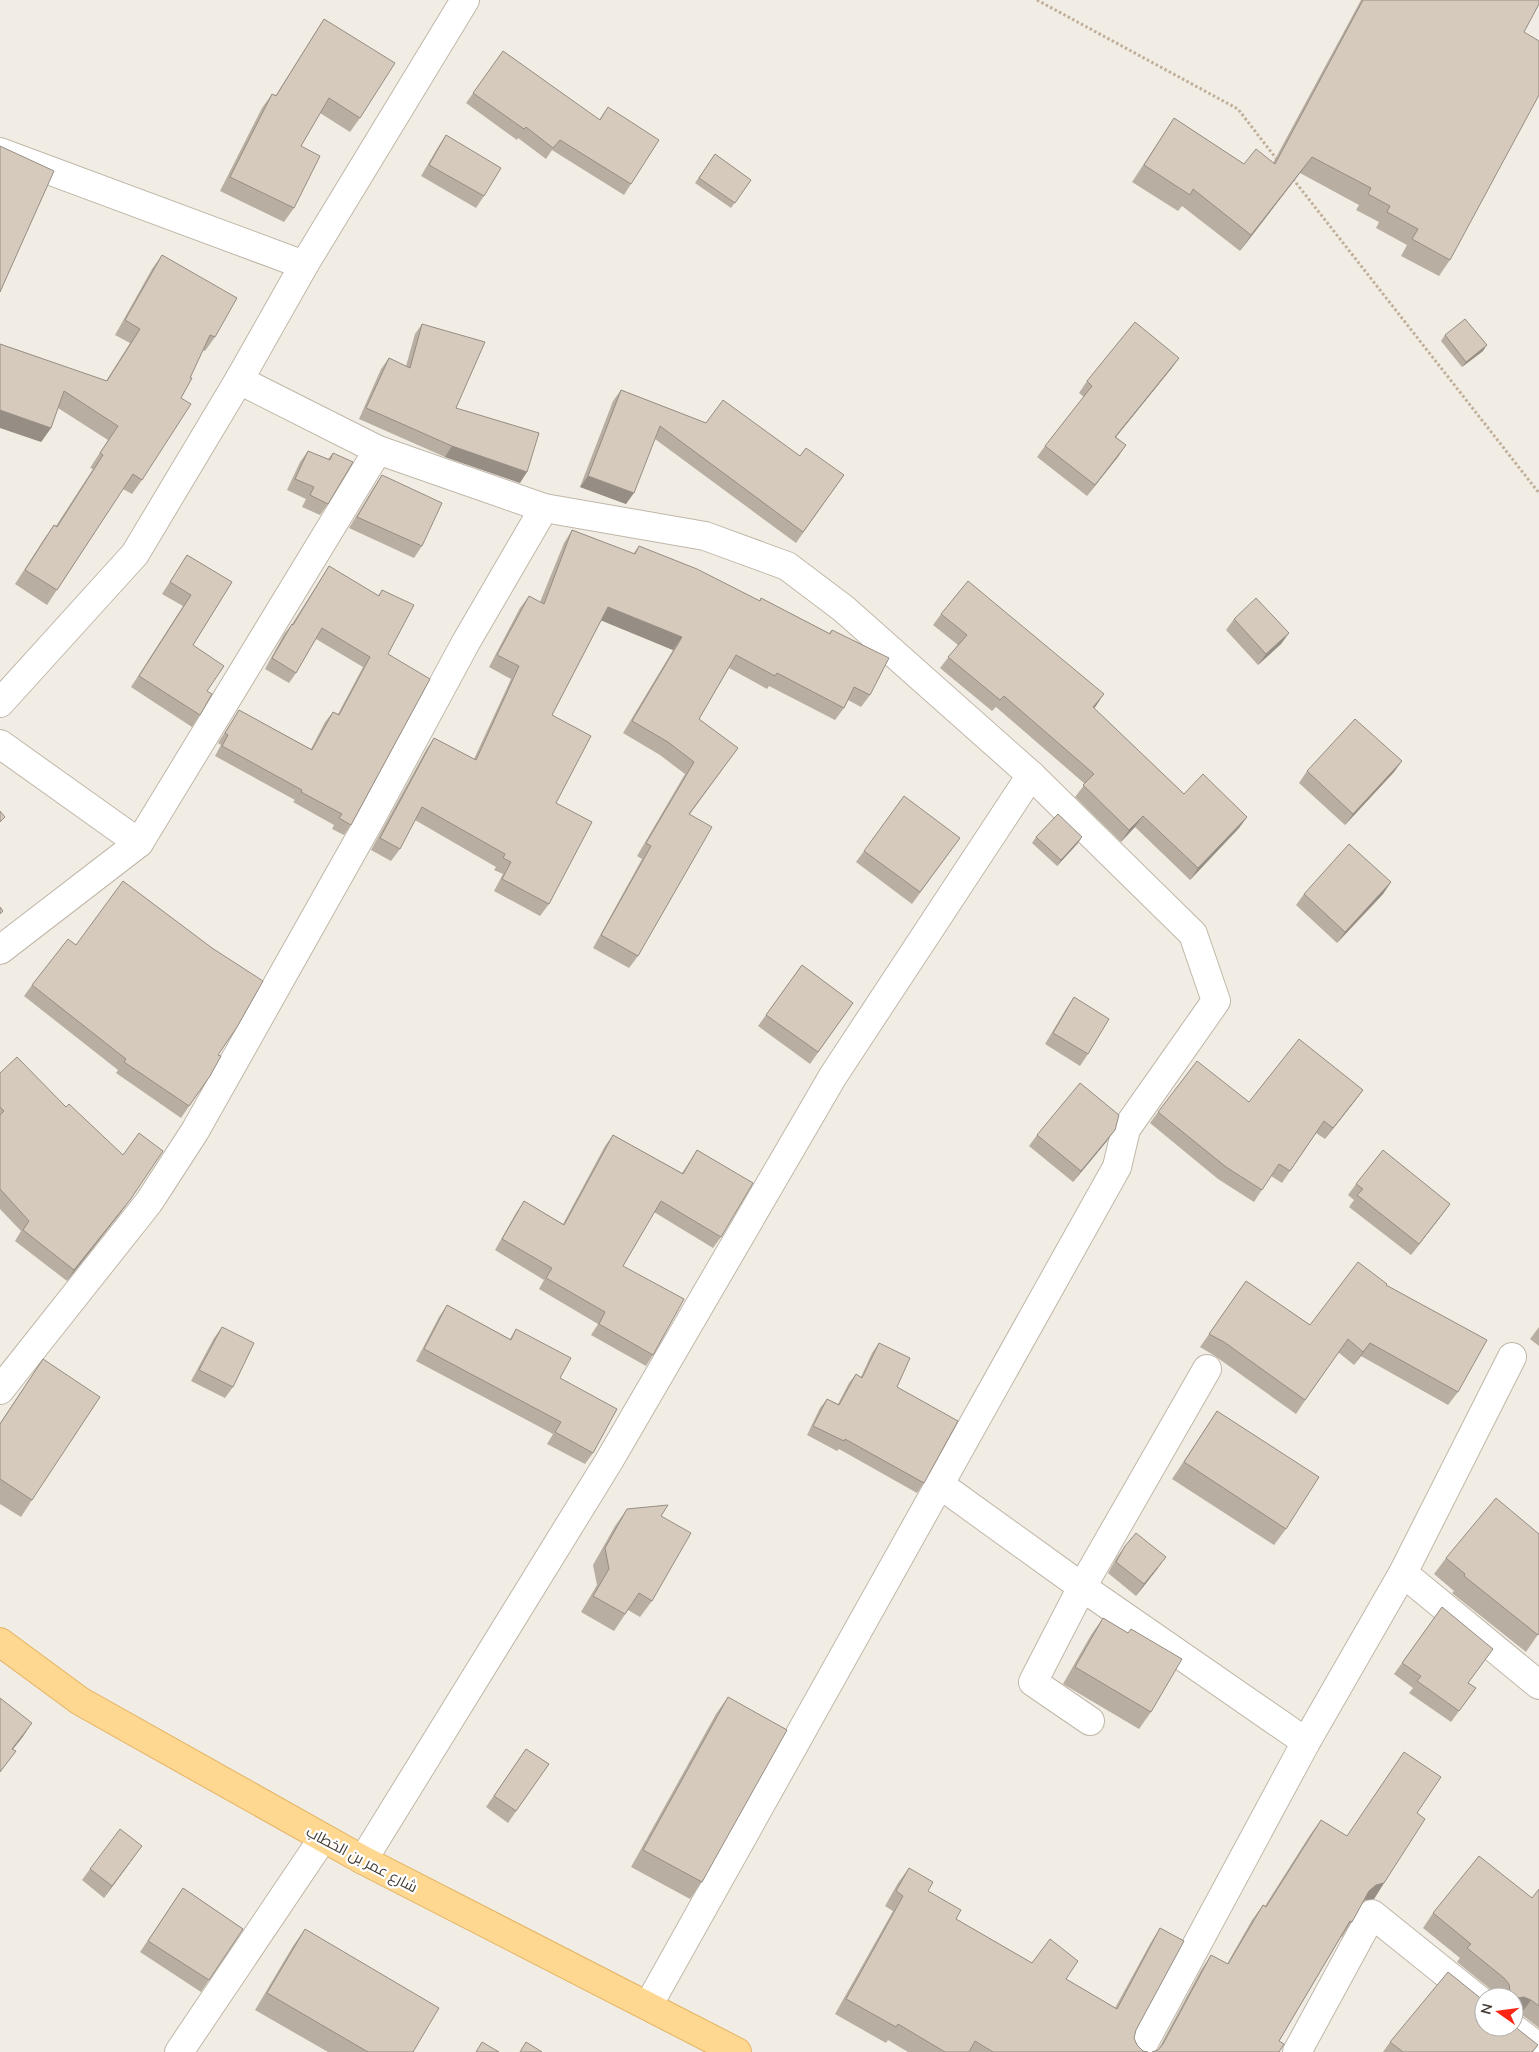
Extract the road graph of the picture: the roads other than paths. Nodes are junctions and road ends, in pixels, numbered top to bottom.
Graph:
1 (465, 0) edge
2 (0, 152) edge
3 (304, 264) junction
4 (239, 380) junction
5 (378, 450) junction
6 (544, 508) junction
7 (0, 703) edge
8 (0, 744) edge
9 (1030, 775) junction
10 (139, 843) junction
11 (0, 950) edge
12 (1512, 1357) dead end
13 (1207, 1369) dead end
14 (0, 1390) edge
15 (939, 1484) junction
16 (1403, 1573) junction
17 (1082, 1587) junction
18 (0, 1642) edge
19 (1539, 1685) edge
20 (1090, 1721) dead end
21 (1306, 1742) junction
22 (323, 1838) junction
23 (363, 1860) junction
24 (1474, 1996) edge
25 (648, 2006) junction
26 (1524, 2036) edge
27 (1539, 2048) edge
28 (179, 2052) edge
29 (737, 2052) edge
30 (1139, 2052) edge
31 (1297, 2052) edge

1 - 3 street
2 - 3 street
3 - 4 street
4 - 5 street
4 - 7 street
5 - 6 street
5 - 10 street
6 - 9 street
6 - 14 street
8 - 10 street
9 - 15 street
9 - 23 street
10 - 11 street
12 - 16 street
13 - 17 street
15 - 17 street
15 - 25 street
16 - 19 street
16 - 21 street
17 - 20 street
17 - 21 street
18 - 22 main road, شارع عمر بن الخطاب
21 - 30 street
22 - 23 main road, شارع عمر بن الخطاب
22 - 28 street
23 - 25 main road, شارع عمر بن الخطاب
24 - 31 street
25 - 29 main road, شارع عمر بن الخطاب
26 - 27 street

